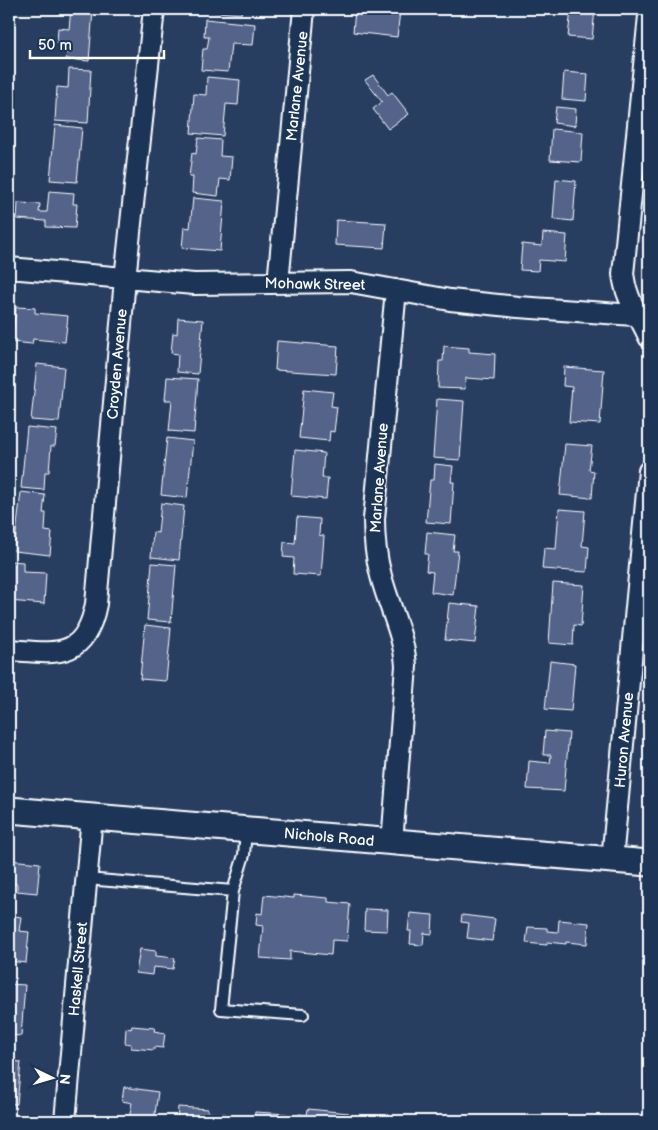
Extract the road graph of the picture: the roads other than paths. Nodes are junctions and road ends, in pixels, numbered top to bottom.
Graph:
1 (154, 9) edge
2 (304, 9) edge
3 (649, 16) edge
4 (9, 268) edge
5 (125, 278) junction
6 (278, 283) junction
7 (396, 290) junction
8 (643, 315) edge
9 (649, 336) edge
10 (649, 471) edge
11 (9, 650) edge
12 (9, 810) edge
13 (92, 816) junction
14 (246, 830) junction
15 (392, 843) junction
16 (612, 860) junction
17 (649, 863) edge
18 (86, 879) junction
19 (233, 891) junction
20 (303, 1015) dead end
21 (65, 1121) edge

1 - 5 street, Croyden Avenue
2 - 6 street, Marlane Avenue
3 - 8 street
4 - 5 street, Mohawk Street
5 - 6 street, Mohawk Street
5 - 11 street, Croyden Avenue
6 - 7 street, Mohawk Street
7 - 8 street, Mohawk Street
7 - 15 street, Marlane Avenue
8 - 9 street
10 - 16 street, Huron Avenue
12 - 13 street, Nichols Road
13 - 14 street, Nichols Road
13 - 18 street, Haskell Street
14 - 15 street, Nichols Road
14 - 19 lane
15 - 16 street, Nichols Road
16 - 17 street, Nichols Road
18 - 19 lane
18 - 21 street, Haskell Street
19 - 20 lane

